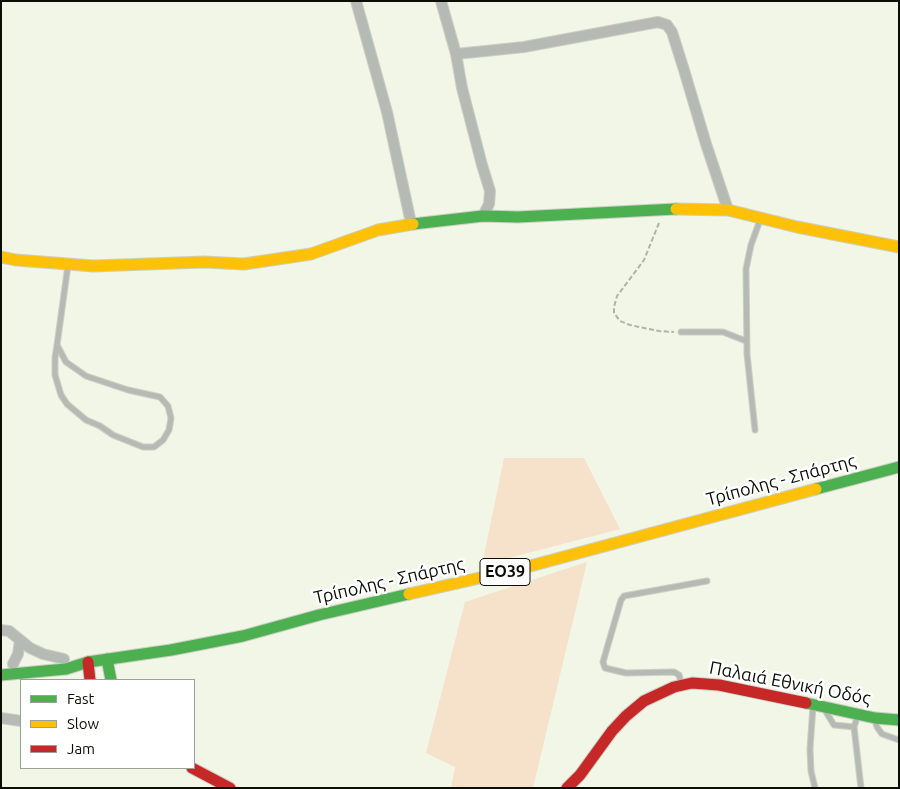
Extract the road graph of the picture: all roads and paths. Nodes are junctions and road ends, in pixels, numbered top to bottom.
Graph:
1 (356, 1) edge
2 (441, 1) edge
3 (456, 54) junction
4 (664, 209) junction
5 (728, 210) junction
6 (483, 216) junction
7 (760, 218) junction
8 (411, 223) junction
9 (899, 247) edge
10 (1, 258) edge
11 (68, 265) junction
12 (681, 332) joint
13 (746, 341) junction
14 (57, 345) junction
15 (754, 430) dead end
16 (899, 467) edge
17 (707, 581) dead end
18 (1, 630) edge
19 (20, 640) junction
20 (64, 659) junction
21 (107, 659) junction
22 (88, 662) junction
23 (6, 669) edge
24 (23, 679) edge
25 (90, 679) edge
26 (111, 679) edge
27 (682, 685) junction
28 (818, 706) junction
29 (859, 714) junction
30 (1, 718) edge
31 (875, 718) junction
32 (899, 720) edge
33 (20, 721) edge
34 (854, 727) junction
35 (899, 740) edge
36 (194, 769) edge
37 (230, 788) edge
38 (567, 788) edge
39 (814, 788) edge
40 (861, 788) edge

1 - 8 street
2 - 3 street
3 - 5 street
3 - 6 street
4 - 5 main road
4 - 6 main road
4 - 12 path
5 - 7 main road
6 - 8 main road
7 - 9 main road
7 - 13 lane
8 - 11 main road
10 - 11 main road
11 - 14 lane
12 - 13 lane
13 - 15 lane
14 - 14 lane
16 - 21 main road, Τρίπολης - Σπάρτης / ΕΟ39
17 - 27 lane
18 - 19 street
19 - 20 street
19 - 23 street
20 - 22 main road, Τρίπολης - Σπάρτης / ΕΟ39
20 - 23 main road, Τρίπολης - Σπάρτης / ΕΟ39
21 - 22 main road, Τρίπολης - Σπάρτης / ΕΟ39
21 - 26 main road
22 - 23 main road, Τρίπολης - Σπάρτης / ΕΟ39
22 - 25 main road
23 - 24 main road
27 - 28 main road, Παλαιά Εθνική Οδός
27 - 38 main road, Παλαιά Εθνική Οδός
28 - 29 main road, Παλαιά Εθνική Οδός
28 - 34 lane
28 - 39 lane
29 - 31 main road, Παλαιά Εθνική Οδός
29 - 34 lane
30 - 33 street
31 - 32 main road, Παλαιά Εθνική Οδός
31 - 35 lane
34 - 40 lane
36 - 37 main road

